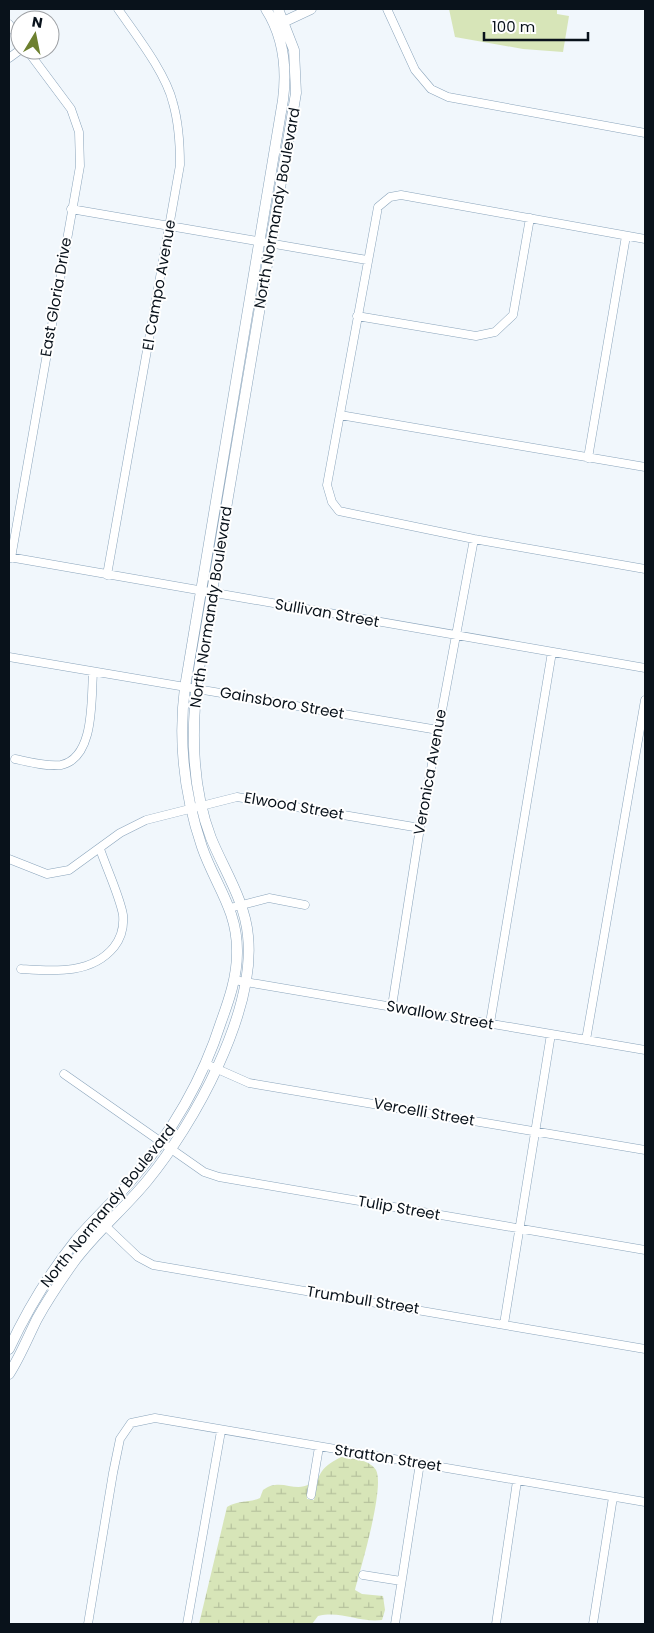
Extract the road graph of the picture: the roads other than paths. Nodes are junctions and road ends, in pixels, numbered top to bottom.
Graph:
1 (118, 9) edge
2 (266, 9) edge
3 (278, 9) edge
4 (311, 9) edge
5 (387, 9) edge
6 (280, 24) junction
7 (34, 60) edge
8 (645, 132) edge
9 (71, 209) junction
10 (530, 218) junction
11 (169, 226) junction
12 (626, 236) junction
13 (645, 239) edge
14 (259, 241) junction
15 (272, 243) junction
16 (367, 260) junction
17 (357, 316) junction
18 (340, 416) junction
19 (588, 458) junction
20 (645, 468) edge
21 (474, 539) junction
22 (10, 558) edge
23 (645, 569) edge
24 (108, 575) junction
25 (201, 591) junction
26 (213, 593) junction
27 (456, 635) junction
28 (552, 652) junction
29 (9, 657) edge
30 (645, 668) edge
31 (93, 673) junction
32 (185, 687) junction
33 (196, 689) junction
34 (645, 700) edge
35 (438, 730) junction
36 (15, 759) dead end
37 (201, 806) junction
38 (190, 809) junction
39 (420, 828) junction
40 (100, 849) junction
41 (9, 859) edge
42 (241, 905) junction
43 (306, 905) dead end
44 (230, 908) junction
45 (21, 969) dead end
46 (234, 980) junction
47 (246, 982) junction
48 (392, 1006) junction
49 (490, 1023) junction
50 (551, 1034) junction
51 (586, 1040) junction
52 (645, 1050) edge
53 (206, 1064) junction
54 (217, 1068) junction
55 (64, 1074) dead end
56 (537, 1132) junction
57 (161, 1142) junction
58 (171, 1148) junction
59 (645, 1150) edge
60 (97, 1218) junction
61 (105, 1227) junction
62 (519, 1229) junction
63 (645, 1250) edge
64 (504, 1324) junction
65 (9, 1349) edge
66 (645, 1349) edge
67 (9, 1374) edge
68 (221, 1431) junction
69 (319, 1447) junction
70 (420, 1463) junction
71 (517, 1480) junction
72 (311, 1495) dead end
73 (613, 1497) junction
74 (645, 1502) edge
75 (363, 1575) dead end
76 (401, 1581) junction
77 (88, 1624) edge
78 (187, 1624) edge
79 (394, 1624) edge
80 (496, 1624) edge
81 (593, 1624) edge

1 - 11 street, El Campo Avenue
2 - 6 street, North Normandy Boulevard
3 - 6 street, North Normandy Boulevard
4 - 6 street
5 - 8 street
6 - 14 street, North Normandy Boulevard
6 - 15 street, North Normandy Boulevard
7 - 9 street, East Gloria Drive
9 - 11 street
9 - 22 street, East Gloria Drive
10 - 12 street
10 - 16 street
10 - 17 street
11 - 14 street
11 - 24 street, El Campo Avenue
12 - 13 street
12 - 19 street
14 - 15 street
14 - 25 street, North Normandy Boulevard
15 - 16 street
15 - 26 street, North Normandy Boulevard
16 - 17 street
17 - 18 street
18 - 19 street
18 - 21 street
19 - 20 street
21 - 23 street
21 - 27 street, Veronica Avenue
22 - 24 street, Sullivan Street
24 - 25 street, Sullivan Street
25 - 26 street, Sullivan Street
25 - 32 street, North Normandy Boulevard
26 - 27 street, Sullivan Street
26 - 33 street, North Normandy Boulevard
27 - 28 street, Sullivan Street
27 - 35 street, Veronica Avenue
28 - 30 street, Sullivan Street
28 - 49 street
29 - 31 street, Gainsboro Street
31 - 32 street, Gainsboro Street
31 - 36 street
32 - 33 street, Gainsboro Street
32 - 38 street, North Normandy Boulevard
33 - 35 street, Gainsboro Street
33 - 37 street, North Normandy Boulevard
34 - 51 street
35 - 39 street, Veronica Avenue
37 - 38 street, Elwood Street
37 - 39 street, Elwood Street
37 - 42 street, North Normandy Boulevard
38 - 40 street, Elwood Street
38 - 44 street, North Normandy Boulevard
39 - 48 street, Veronica Avenue
40 - 41 street, Elwood Street
40 - 45 street
42 - 43 street
42 - 44 street
42 - 47 street, North Normandy Boulevard
44 - 46 street, North Normandy Boulevard
46 - 47 street, Swallow Street
46 - 53 street, North Normandy Boulevard
47 - 48 street, Swallow Street
47 - 54 street, North Normandy Boulevard
48 - 49 street, Swallow Street
49 - 50 street, Swallow Street
50 - 51 street, Swallow Street
50 - 56 street
51 - 52 street, Swallow Street
53 - 54 street, Vercelli Street
53 - 57 street, North Normandy Boulevard
54 - 56 street, Vercelli Street
54 - 58 street, North Normandy Boulevard
55 - 57 street, Tulip Street
56 - 59 street, Vercelli Street
56 - 62 street
57 - 58 street, Tulip Street
57 - 60 street, North Normandy Boulevard
58 - 61 street, North Normandy Boulevard
58 - 62 street, Tulip Street
60 - 61 street, Trumbull Street
60 - 65 street, North Normandy Boulevard
61 - 64 street, Trumbull Street
61 - 67 street, North Normandy Boulevard
62 - 63 street, Tulip Street
62 - 64 street
64 - 66 street, Trumbull Street
68 - 69 street, Stratton Street
68 - 77 street, Stratton Street
68 - 78 street
69 - 70 street, Stratton Street
69 - 72 street
70 - 71 street, Stratton Street
70 - 76 street
71 - 73 street, Stratton Street
71 - 80 street
73 - 74 street, Stratton Street
73 - 81 street
75 - 76 street
76 - 79 street

